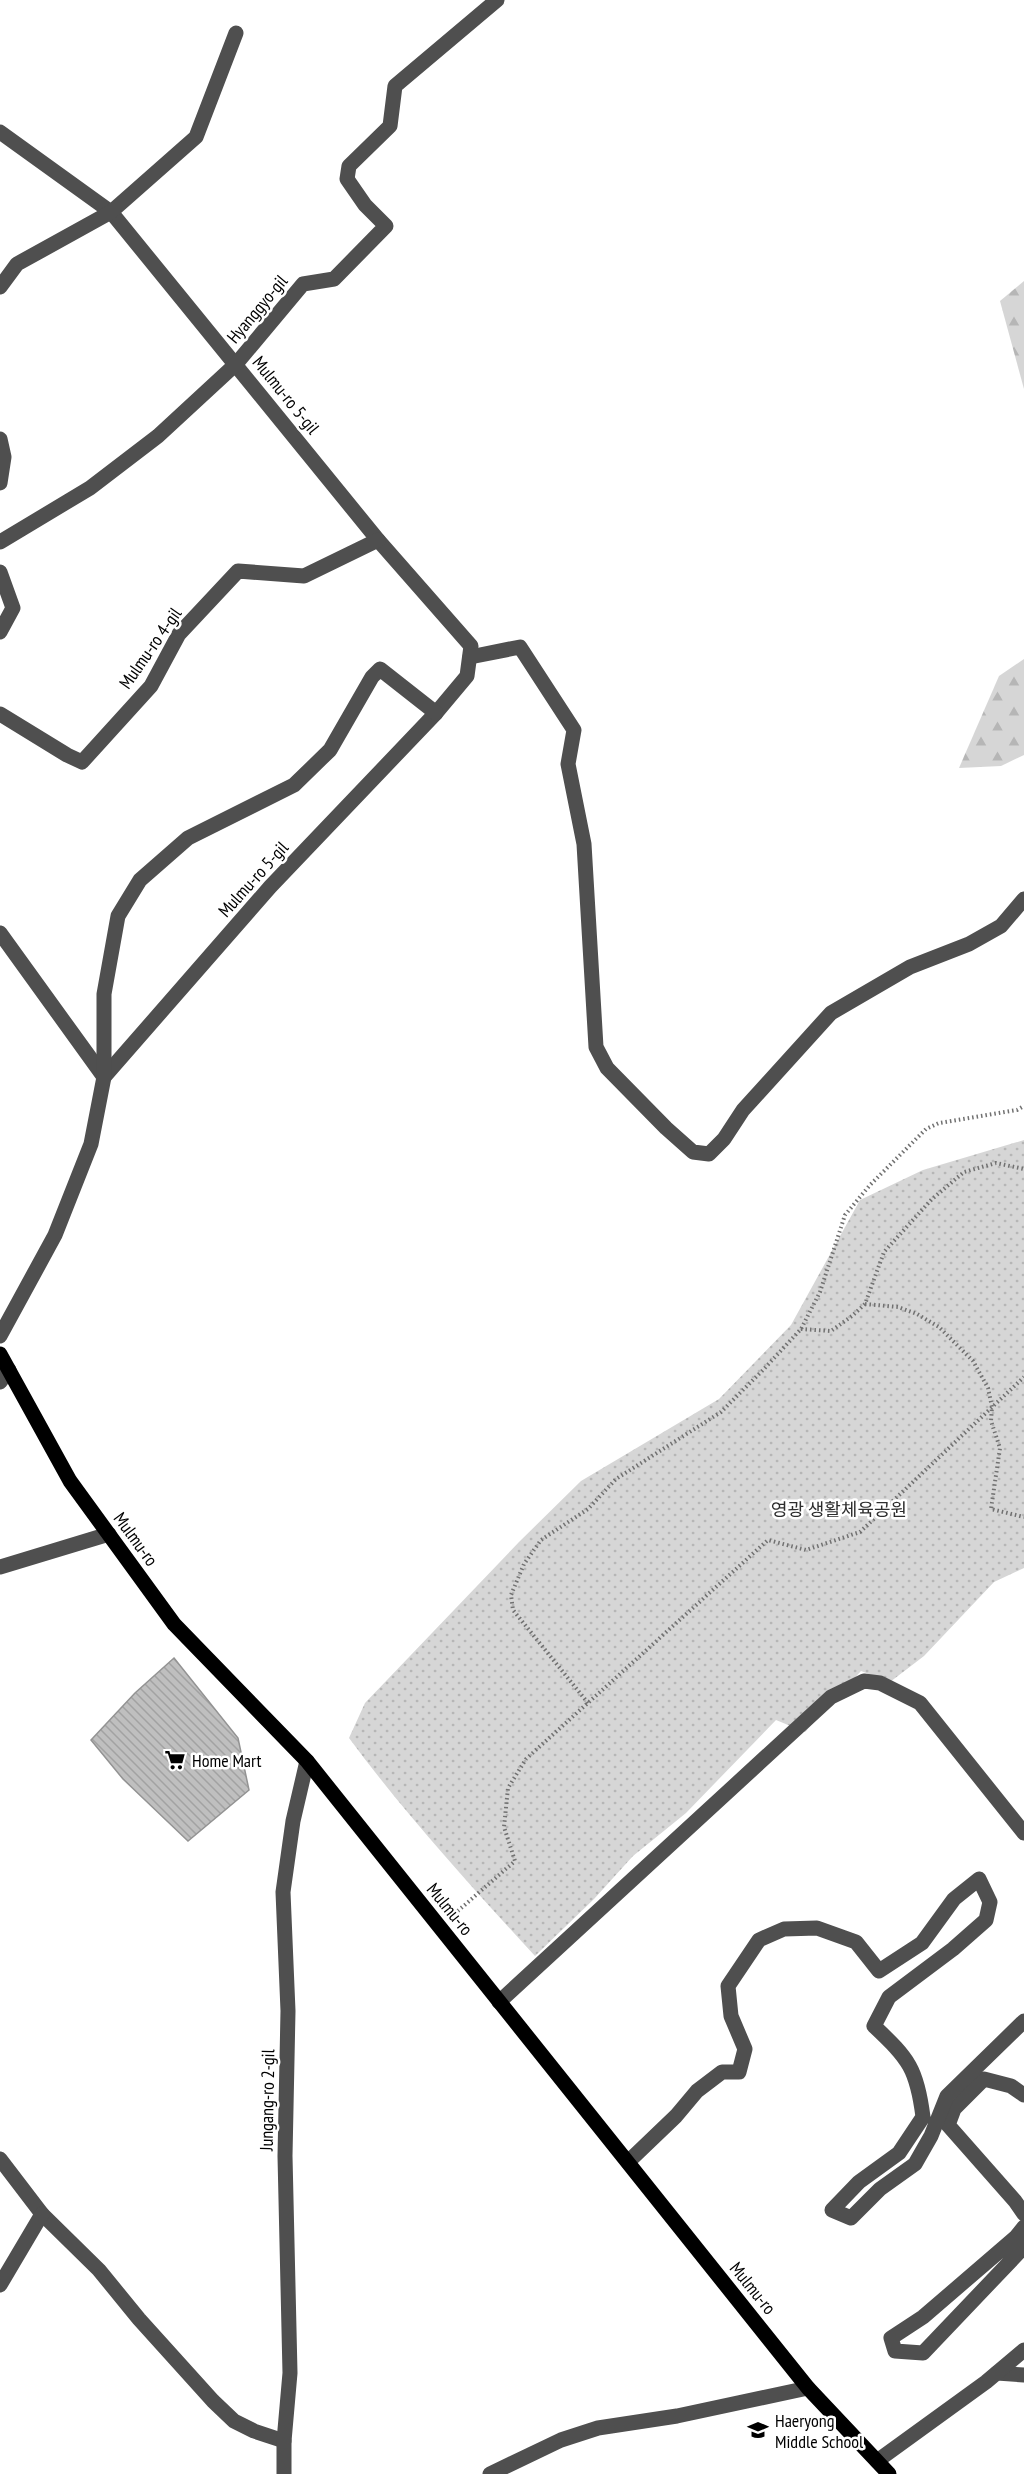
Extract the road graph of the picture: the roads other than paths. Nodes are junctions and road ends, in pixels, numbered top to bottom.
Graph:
1 (497, 0) edge
2 (236, 33) dead end
3 (0, 132) edge
4 (111, 212) junction
5 (0, 287) edge
6 (236, 364) junction
7 (0, 439) edge
8 (0, 483) edge
9 (378, 540) junction
10 (0, 542) edge
11 (0, 572) edge
12 (0, 632) edge
13 (470, 657) junction
14 (436, 713) junction
15 (0, 714) edge
16 (1024, 899) edge
17 (0, 933) edge
18 (104, 1077) junction
19 (0, 1336) edge
20 (0, 1354) edge
21 (5, 1376) edge
22 (109, 1534) junction
23 (0, 1567) edge
24 (307, 1761) junction
25 (1024, 1833) edge
26 (500, 2002) junction
27 (1024, 2021) edge
28 (1024, 2096) edge
29 (0, 2159) edge
30 (628, 2162) junction
31 (42, 2214) junction
32 (1024, 2214) edge
33 (1024, 2227) edge
34 (1024, 2247) edge
35 (0, 2285) edge
36 (1024, 2350) edge
37 (997, 2373) junction
38 (1024, 2375) edge
39 (808, 2388) junction
40 (284, 2441) junction
41 (878, 2461) junction
42 (284, 2474) edge
43 (490, 2474) edge
44 (889, 2474) edge

1 - 6 street, Hyanggyo-gil
2 - 4 street
3 - 4 street, Mulmu-ro 5-gil
4 - 5 street
4 - 6 street, Mulmu-ro 5-gil
6 - 9 street, Mulmu-ro 5-gil
6 - 10 street, Hyanggyo-gil
7 - 8 street
9 - 13 street, Mulmu-ro 5-gil
9 - 15 street, Mulmu-ro 4-gil
11 - 12 street
13 - 14 street, Mulmu-ro 5-gil
13 - 16 street
14 - 18 street, Mulmu-ro 5-gil
14 - 18 street
17 - 18 street
18 - 19 street
20 - 21 main road, Mulmu-ro
21 - 22 main road, Mulmu-ro
22 - 23 street
22 - 24 main road, Mulmu-ro
24 - 26 main road, Mulmu-ro
24 - 40 street, Jungang-ro 2-gil
25 - 26 street
26 - 30 main road, Mulmu-ro
27 - 30 street
28 - 32 street
29 - 31 street
30 - 39 main road, Mulmu-ro
31 - 35 street
31 - 40 street
33 - 34 street
36 - 37 street
37 - 38 street
37 - 41 street
39 - 41 main road, Mulmu-ro
39 - 43 street
40 - 42 street, Jungang-ro 2-gil
41 - 44 main road, Mulmu-ro

